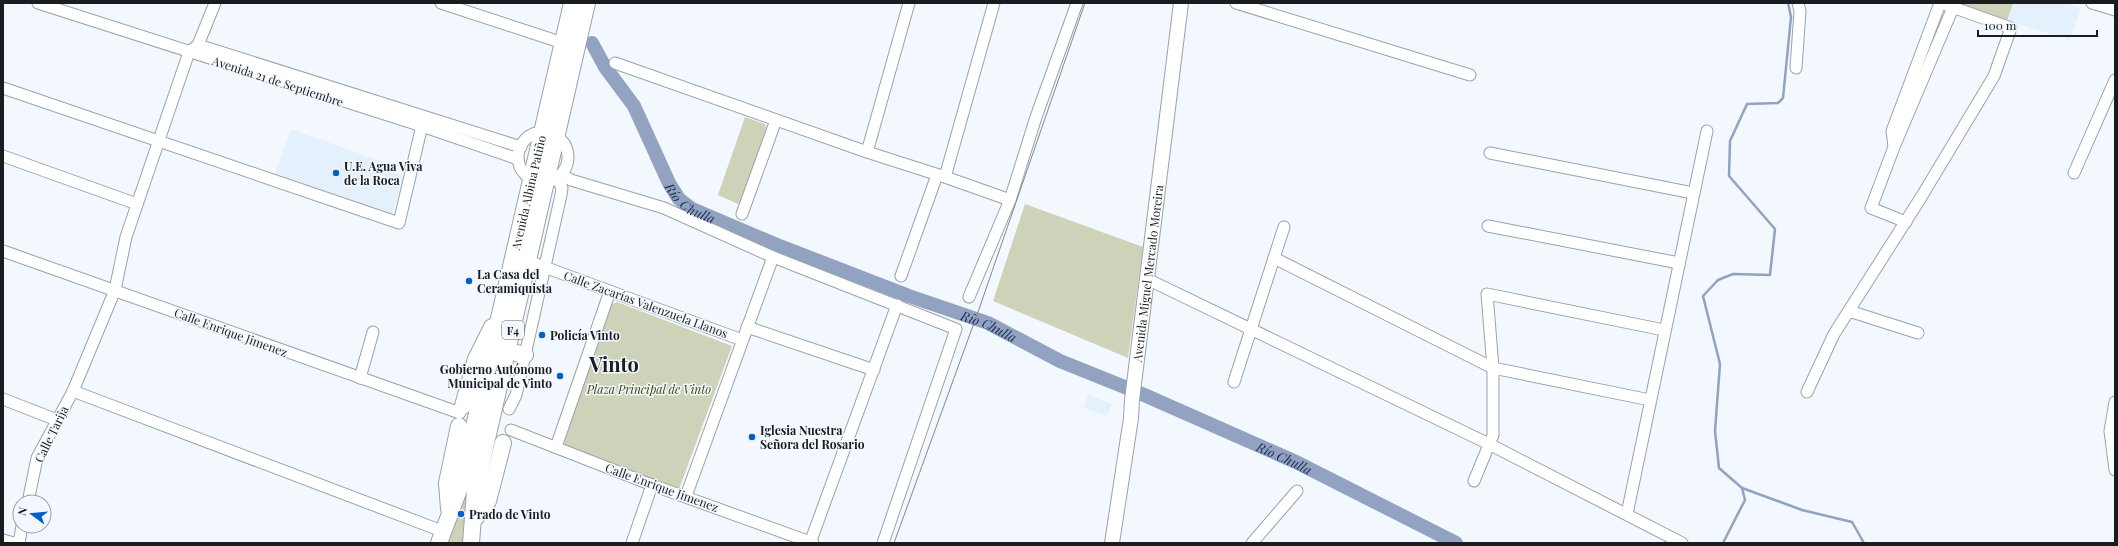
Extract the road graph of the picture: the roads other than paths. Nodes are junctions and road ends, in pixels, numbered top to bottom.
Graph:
1 (38, 3) edge
2 (215, 3) edge
3 (441, 3) edge
4 (587, 3) edge
5 (909, 3) edge
6 (994, 3) edge
7 (1076, 3) edge
8 (1181, 3) edge
9 (1236, 3) edge
10 (1798, 3) edge
11 (1940, 3) edge
12 (2092, 3) edge
13 (1954, 5) edge
14 (568, 8) edge
15 (2115, 10) edge
16 (563, 43) junction
17 (198, 45) junction
18 (189, 52) junction
19 (615, 63) dead end
20 (1796, 68) dead end
21 (1470, 75) dead end
22 (2115, 80) edge
23 (3, 88) edge
24 (776, 120) junction
25 (423, 121) junction
26 (1706, 131) dead end
27 (549, 134) junction
28 (159, 141) junction
29 (521, 147) junction
30 (1894, 147) junction
31 (867, 152) junction
32 (1490, 153) dead end
33 (3, 156) edge
34 (518, 159) junction
35 (2074, 173) dead end
36 (941, 176) junction
37 (549, 178) junction
38 (1693, 193) junction
39 (1010, 200) junction
40 (137, 204) junction
41 (742, 214) dead end
42 (1906, 222) junction
43 (1488, 226) dead end
44 (1284, 227) dead end
45 (3, 252) edge
46 (773, 257) junction
47 (1274, 258) junction
48 (528, 261) junction
49 (1679, 263) junction
50 (546, 267) junction
51 (901, 276) dead end
52 (1147, 279) junction
53 (115, 290) junction
54 (610, 291) junction
55 (969, 297) dead end
56 (897, 305) junction
57 (503, 307) junction
58 (1849, 311) junction
59 (747, 327) junction
60 (1251, 329) junction
61 (1664, 330) junction
62 (374, 332) dead end
63 (1918, 334) dead end
64 (742, 340) junction
65 (508, 351) junction
66 (525, 355) junction
67 (1492, 368) junction
68 (874, 370) junction
69 (360, 378) junction
70 (1234, 382) dead end
71 (73, 391) junction
72 (1807, 392) dead end
73 (490, 397) junction
74 (3, 399) edge
75 (1650, 400) junction
76 (2115, 402) edge
77 (509, 409) junction
78 (460, 415) junction
79 (57, 420) junction
80 (507, 436) junction
81 (1489, 444) junction
82 (478, 446) junction
83 (556, 447) junction
84 (2115, 470) edge
85 (1474, 482) dead end
86 (652, 485) junction
87 (1297, 491) dead end
88 (30, 494) edge
89 (686, 496) junction
90 (450, 513) junction
91 (1627, 514) junction
92 (473, 521) junction
93 (441, 537) edge
94 (3, 540) edge
95 (474, 542) edge
96 (14, 543) edge
97 (632, 543) edge
98 (811, 543) edge
99 (883, 543) edge
100 (1112, 543) edge
101 (1252, 543) edge
102 (1682, 543) edge

1 - 18 street, Avenida 21 de Septiembre
2 - 17 street
3 - 16 street
4 - 27 highway, Avenida Albina Patiño / F4
5 - 31 street
6 - 36 street
7 - 39 street
8 - 52 main road, Avenida Miguel Mercado Moreira
9 - 21 street
10 - 20 street
11 - 13 street
11 - 30 street
12 - 15 street
13 - 30 street
13 - 42 street
14 - 16 highway, Avenida Albina Patiño / F4
16 - 27 highway, Avenida Albina Patiño / F4
17 - 18 street
17 - 25 street, Avenida 21 de Septiembre
18 - 25 street, Avenida 21 de Septiembre
18 - 28 street, Calle Tarija
19 - 24 street
22 - 35 street
23 - 28 street
24 - 31 street
24 - 41 street
25 - 28 street
25 - 29 street, Avenida 21 de Septiembre
25 - 34 street, Avenida 21 de Septiembre
26 - 38 street
27 - 29 street
27 - 37 highway, Avenida Albina Patiño / F4
27 - 37 street
28 - 40 street, Calle Tarija
29 - 34 street
30 - 42 street
31 - 36 street
32 - 38 street
33 - 40 street
34 - 37 street
36 - 39 street
36 - 51 street
37 - 46 street
37 - 48 highway, Avenida Albina Patiño / F4
37 - 50 street
37 - 57 highway, Avenida Albina Patiño / F4
38 - 49 street
39 - 55 street
40 - 53 street, Calle Tarija
42 - 58 street
43 - 49 street
44 - 47 street
45 - 53 street, Calle Enrique Jimenez
46 - 56 street
46 - 59 street
47 - 60 street
47 - 67 street
48 - 50 street, Calle Zacarías Valenzuela Llanos
48 - 65 highway, Avenida Albina Patiño / F4
49 - 61 street
50 - 54 street, Calle Zacarías Valenzuela Llanos
50 - 66 street
52 - 60 street
52 - 100 main road, Avenida Miguel Mercado Moreira
53 - 69 street, Calle Enrique Jimenez
53 - 71 street, Calle Tarija
54 - 64 street, Calle Zacarías Valenzuela Llanos
54 - 83 street
56 - 68 street
56 - 99 street
57 - 73 highway, Avenida Albina Patiño / F4
57 - 78 highway
58 - 63 street
58 - 72 street
59 - 64 street
59 - 68 street
60 - 70 street
60 - 81 street
61 - 67 street
61 - 75 street
62 - 69 street
64 - 89 street
65 - 66 highway
65 - 73 highway, Avenida Albina Patiño / F4
66 - 77 street
67 - 75 street
67 - 81 street
68 - 98 street
69 - 78 street, Calle Enrique Jimenez
71 - 79 street, Calle Tarija
71 - 93 street
73 - 77 street
73 - 78 street
73 - 82 highway, Avenida Albina Patiño / F4
74 - 79 street
75 - 91 street
76 - 84 street
77 - 80 street
78 - 82 street
78 - 90 highway
79 - 88 street, Calle Tarija
80 - 82 street
80 - 83 street, Calle Enrique Jimenez
80 - 92 highway
81 - 85 street
81 - 91 street
82 - 90 highway, Avenida Albina Patiño / F4
82 - 92 highway, Avenida Albina Patiño / F4
83 - 86 street, Calle Enrique Jimenez
86 - 89 street, Calle Enrique Jimenez
86 - 97 street
87 - 101 street
89 - 98 street, Calle Enrique Jimenez
90 - 93 highway, Avenida Albina Patiño / F4
91 - 102 street
92 - 95 highway, Avenida Albina Patiño / F4
94 - 96 street

